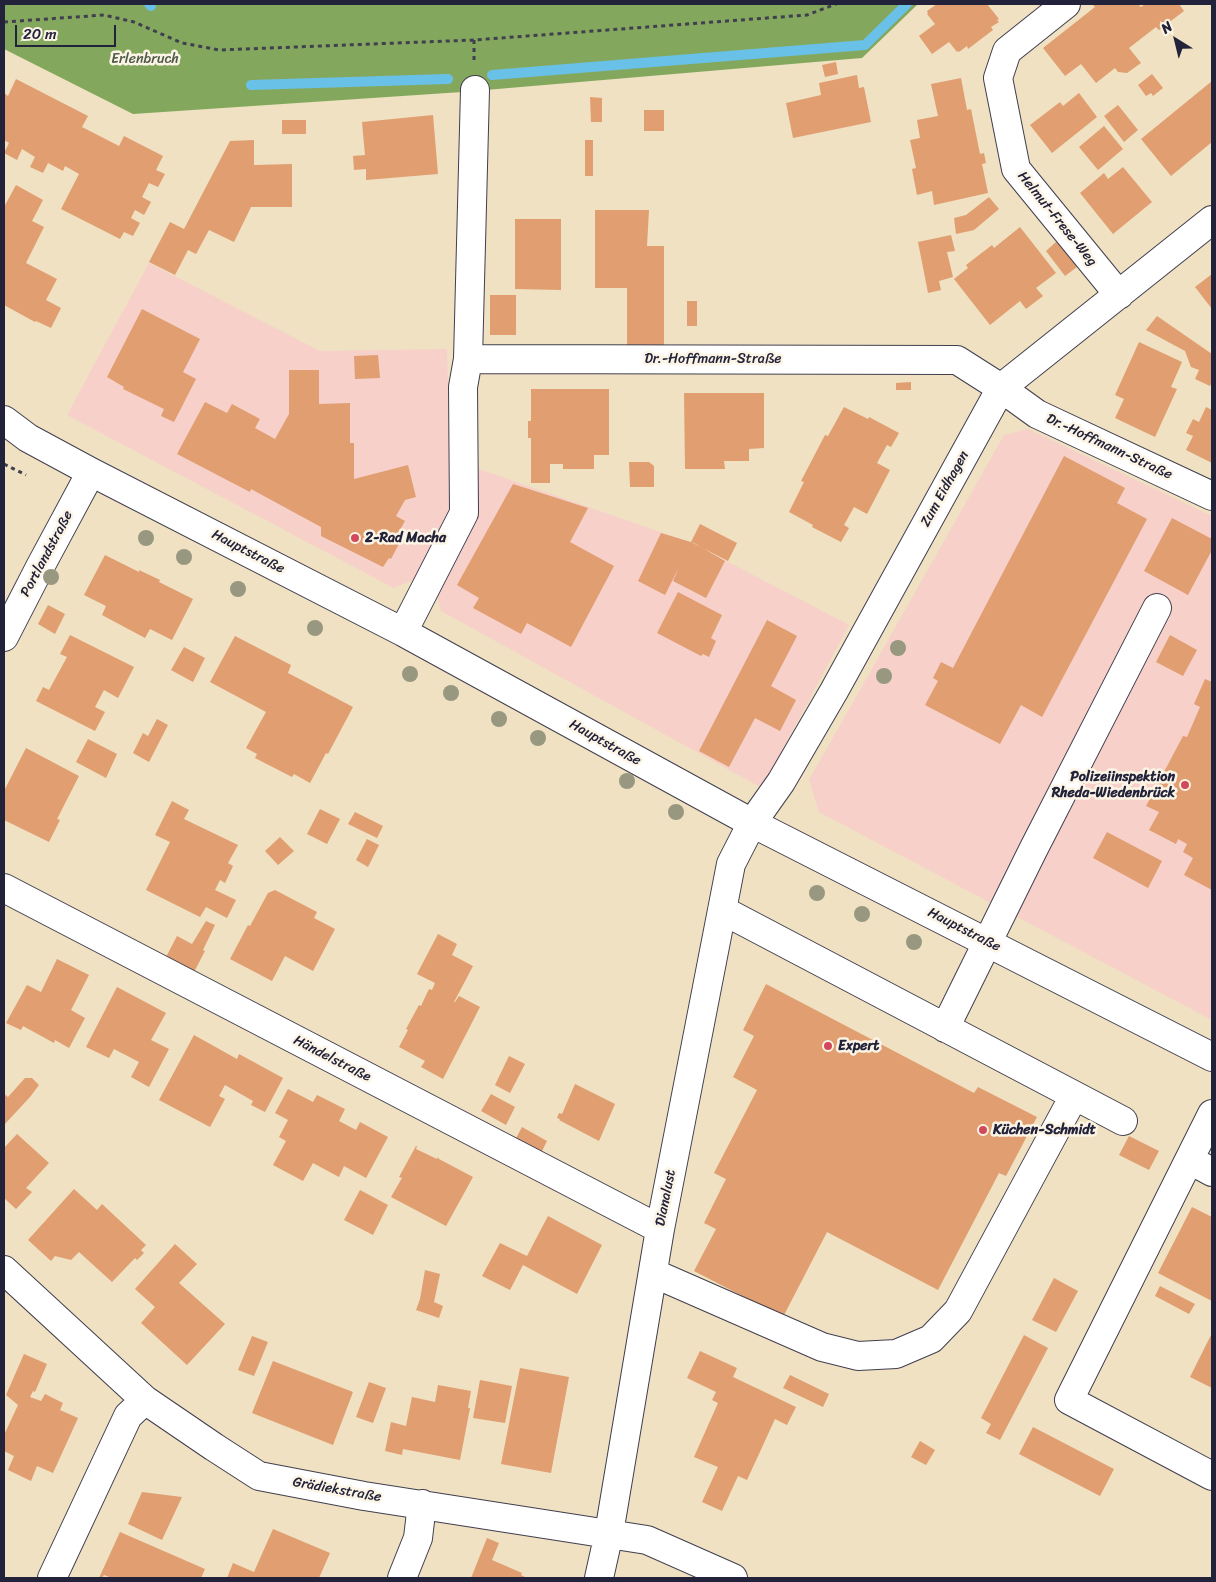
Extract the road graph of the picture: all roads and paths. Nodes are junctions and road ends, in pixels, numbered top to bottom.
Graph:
1 (836, 4) edge
2 (1066, 4) edge
3 (4, 22) edge
4 (475, 90) dead end
5 (1212, 220) edge
6 (1119, 295) junction
7 (468, 359) junction
8 (1001, 388) junction
9 (4, 420) edge
10 (91, 472) junction
11 (1212, 496) edge
12 (1157, 608) dead end
13 (403, 632) junction
14 (4, 637) edge
15 (752, 823) junction
16 (4, 888) edge
17 (722, 910) junction
18 (987, 942) junction
19 (946, 1028) junction
20 (1212, 1057) edge
21 (1074, 1096) junction
22 (1212, 1114) edge
23 (1123, 1121) dead end
24 (1201, 1166) edge
25 (660, 1229) junction
26 (4, 1270) edge
27 (653, 1273) junction
28 (145, 1400) junction
29 (1212, 1476) edge
30 (422, 1504) junction
31 (609, 1533) junction
32 (52, 1578) edge
33 (402, 1578) edge
34 (600, 1578) edge
35 (733, 1578) edge

1 - 3 path
2 - 6 street, Helmut-Frese-Weg
4 - 7 street
5 - 6 street, Zum Eidhagen
6 - 8 street, Zum Eidhagen
7 - 8 street, Dr.-Hoffmann-Straße
7 - 13 street
8 - 11 street, Dr.-Hoffmann-Straße
8 - 15 street, Zum Eidhagen
9 - 10 street, Hauptstraße
10 - 13 street, Hauptstraße
10 - 14 street, Portlandstraße
12 - 18 street
13 - 15 street, Hauptstraße
15 - 17 street, Dianalust
15 - 18 street, Hauptstraße
16 - 25 street, Händelstraße
17 - 19 street
17 - 25 street, Dianalust
18 - 19 street
18 - 20 street, Hauptstraße
19 - 21 street
21 - 23 street
21 - 27 street
22 - 24 street
24 - 29 street
25 - 27 street, Dianalust
26 - 28 street, Grädiekstraße
27 - 31 street, Dianalust
28 - 30 street, Grädiekstraße
28 - 32 street
30 - 31 street, Grädiekstraße
30 - 33 street
31 - 34 street, Dianalust
31 - 35 street, Grädiekstraße

